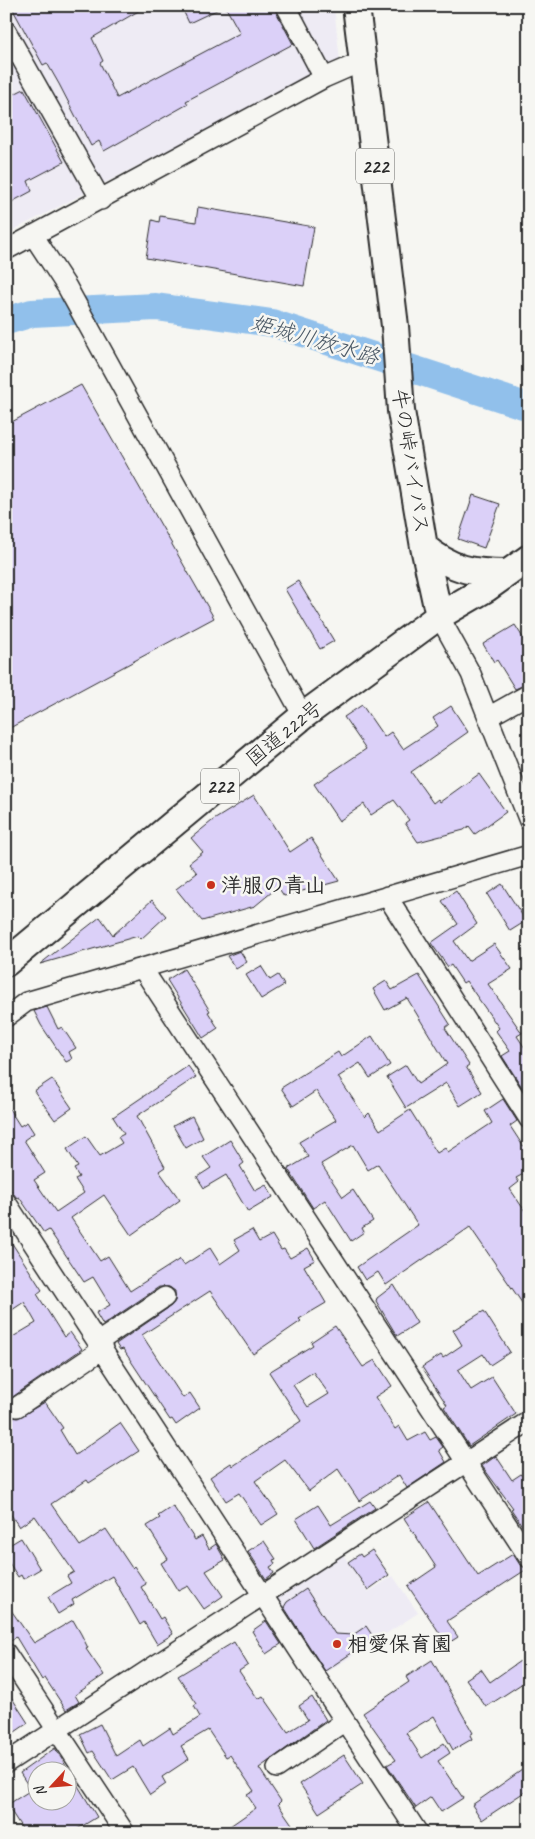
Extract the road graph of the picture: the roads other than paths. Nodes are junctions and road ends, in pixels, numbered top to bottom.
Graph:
1 (286, 6) edge
2 (356, 6) edge
3 (6, 31) edge
4 (363, 61) junction
5 (324, 78) junction
6 (101, 200) junction
7 (33, 235) junction
8 (6, 250) edge
9 (424, 547) junction
10 (529, 558) edge
11 (508, 573) junction
12 (439, 616) junction
13 (529, 694) edge
14 (303, 716) junction
15 (488, 717) junction
16 (529, 821) edge
17 (529, 855) edge
18 (387, 896) junction
19 (6, 963) edge
20 (142, 968) junction
21 (6, 1018) edge
22 (529, 1119) edge
23 (6, 1202) edge
24 (165, 1297) dead end
25 (100, 1346) junction
26 (17, 1407) dead end
27 (529, 1421) edge
28 (466, 1462) junction
29 (529, 1558) edge
30 (263, 1595) junction
31 (6, 1653) edge
32 (345, 1721) junction
33 (57, 1730) junction
34 (6, 1764) edge
35 (277, 1768) dead end
36 (125, 1833) edge
37 (418, 1833) edge

1 - 5 street
2 - 4 highway, 牛の峠バイパス / 222
3 - 6 street
4 - 5 street
4 - 9 highway, 牛の峠バイパス / 222
5 - 6 street
6 - 7 street
7 - 8 street
7 - 14 street
9 - 11 highway
9 - 12 highway, 牛の峠バイパス / 222
10 - 11 highway, 国道222号 / 222
11 - 12 highway, 国道222号 / 222
12 - 14 highway, 国道222号 / 222
12 - 15 street
13 - 15 street
14 - 19 highway, 国道222号 / 222
15 - 16 street
17 - 18 street
18 - 20 street
18 - 22 street
20 - 21 street
20 - 28 street
23 - 25 street
24 - 25 street
25 - 26 street
25 - 30 street
27 - 28 street
28 - 29 street
28 - 30 street
30 - 32 street
30 - 33 street
31 - 33 street
32 - 35 street
32 - 37 street
33 - 34 street
33 - 36 street

